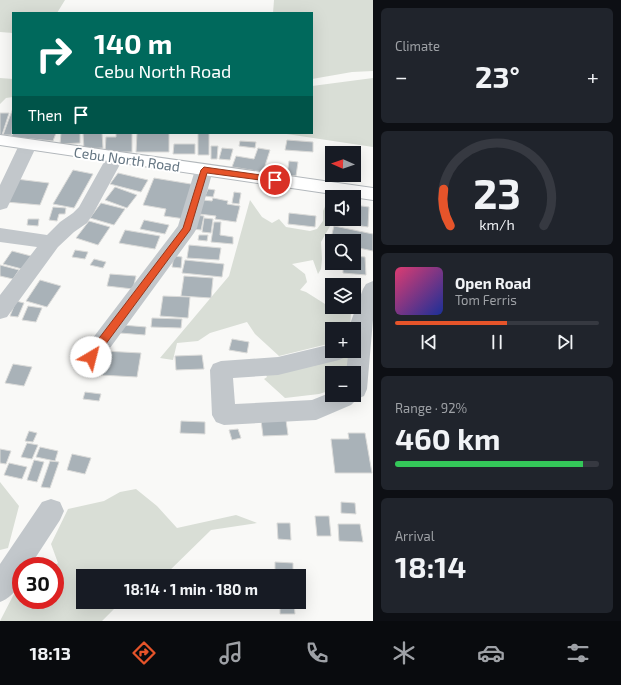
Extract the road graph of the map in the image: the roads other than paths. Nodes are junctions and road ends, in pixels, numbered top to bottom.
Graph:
1 (0, 140) edge
2 (28, 145) junction
3 (115, 157) junction
4 (204, 170) junction
5 (373, 194) edge
6 (0, 204) edge
7 (0, 235) edge
8 (51, 242) junction
9 (373, 289) edge
10 (0, 311) edge
11 (361, 324) edge
12 (325, 355) edge
13 (91, 357) dead end
14 (336, 402) edge
15 (51, 511) dead end
16 (0, 588) edge

1 - 2 highway, Cebu North Road
2 - 3 highway, Cebu North Road
2 - 6 street
3 - 4 highway, Cebu North Road
3 - 8 street
4 - 5 highway, Cebu North Road
4 - 13 street
7 - 8 street
8 - 10 street
9 - 11 street
12 - 14 street
15 - 16 street

